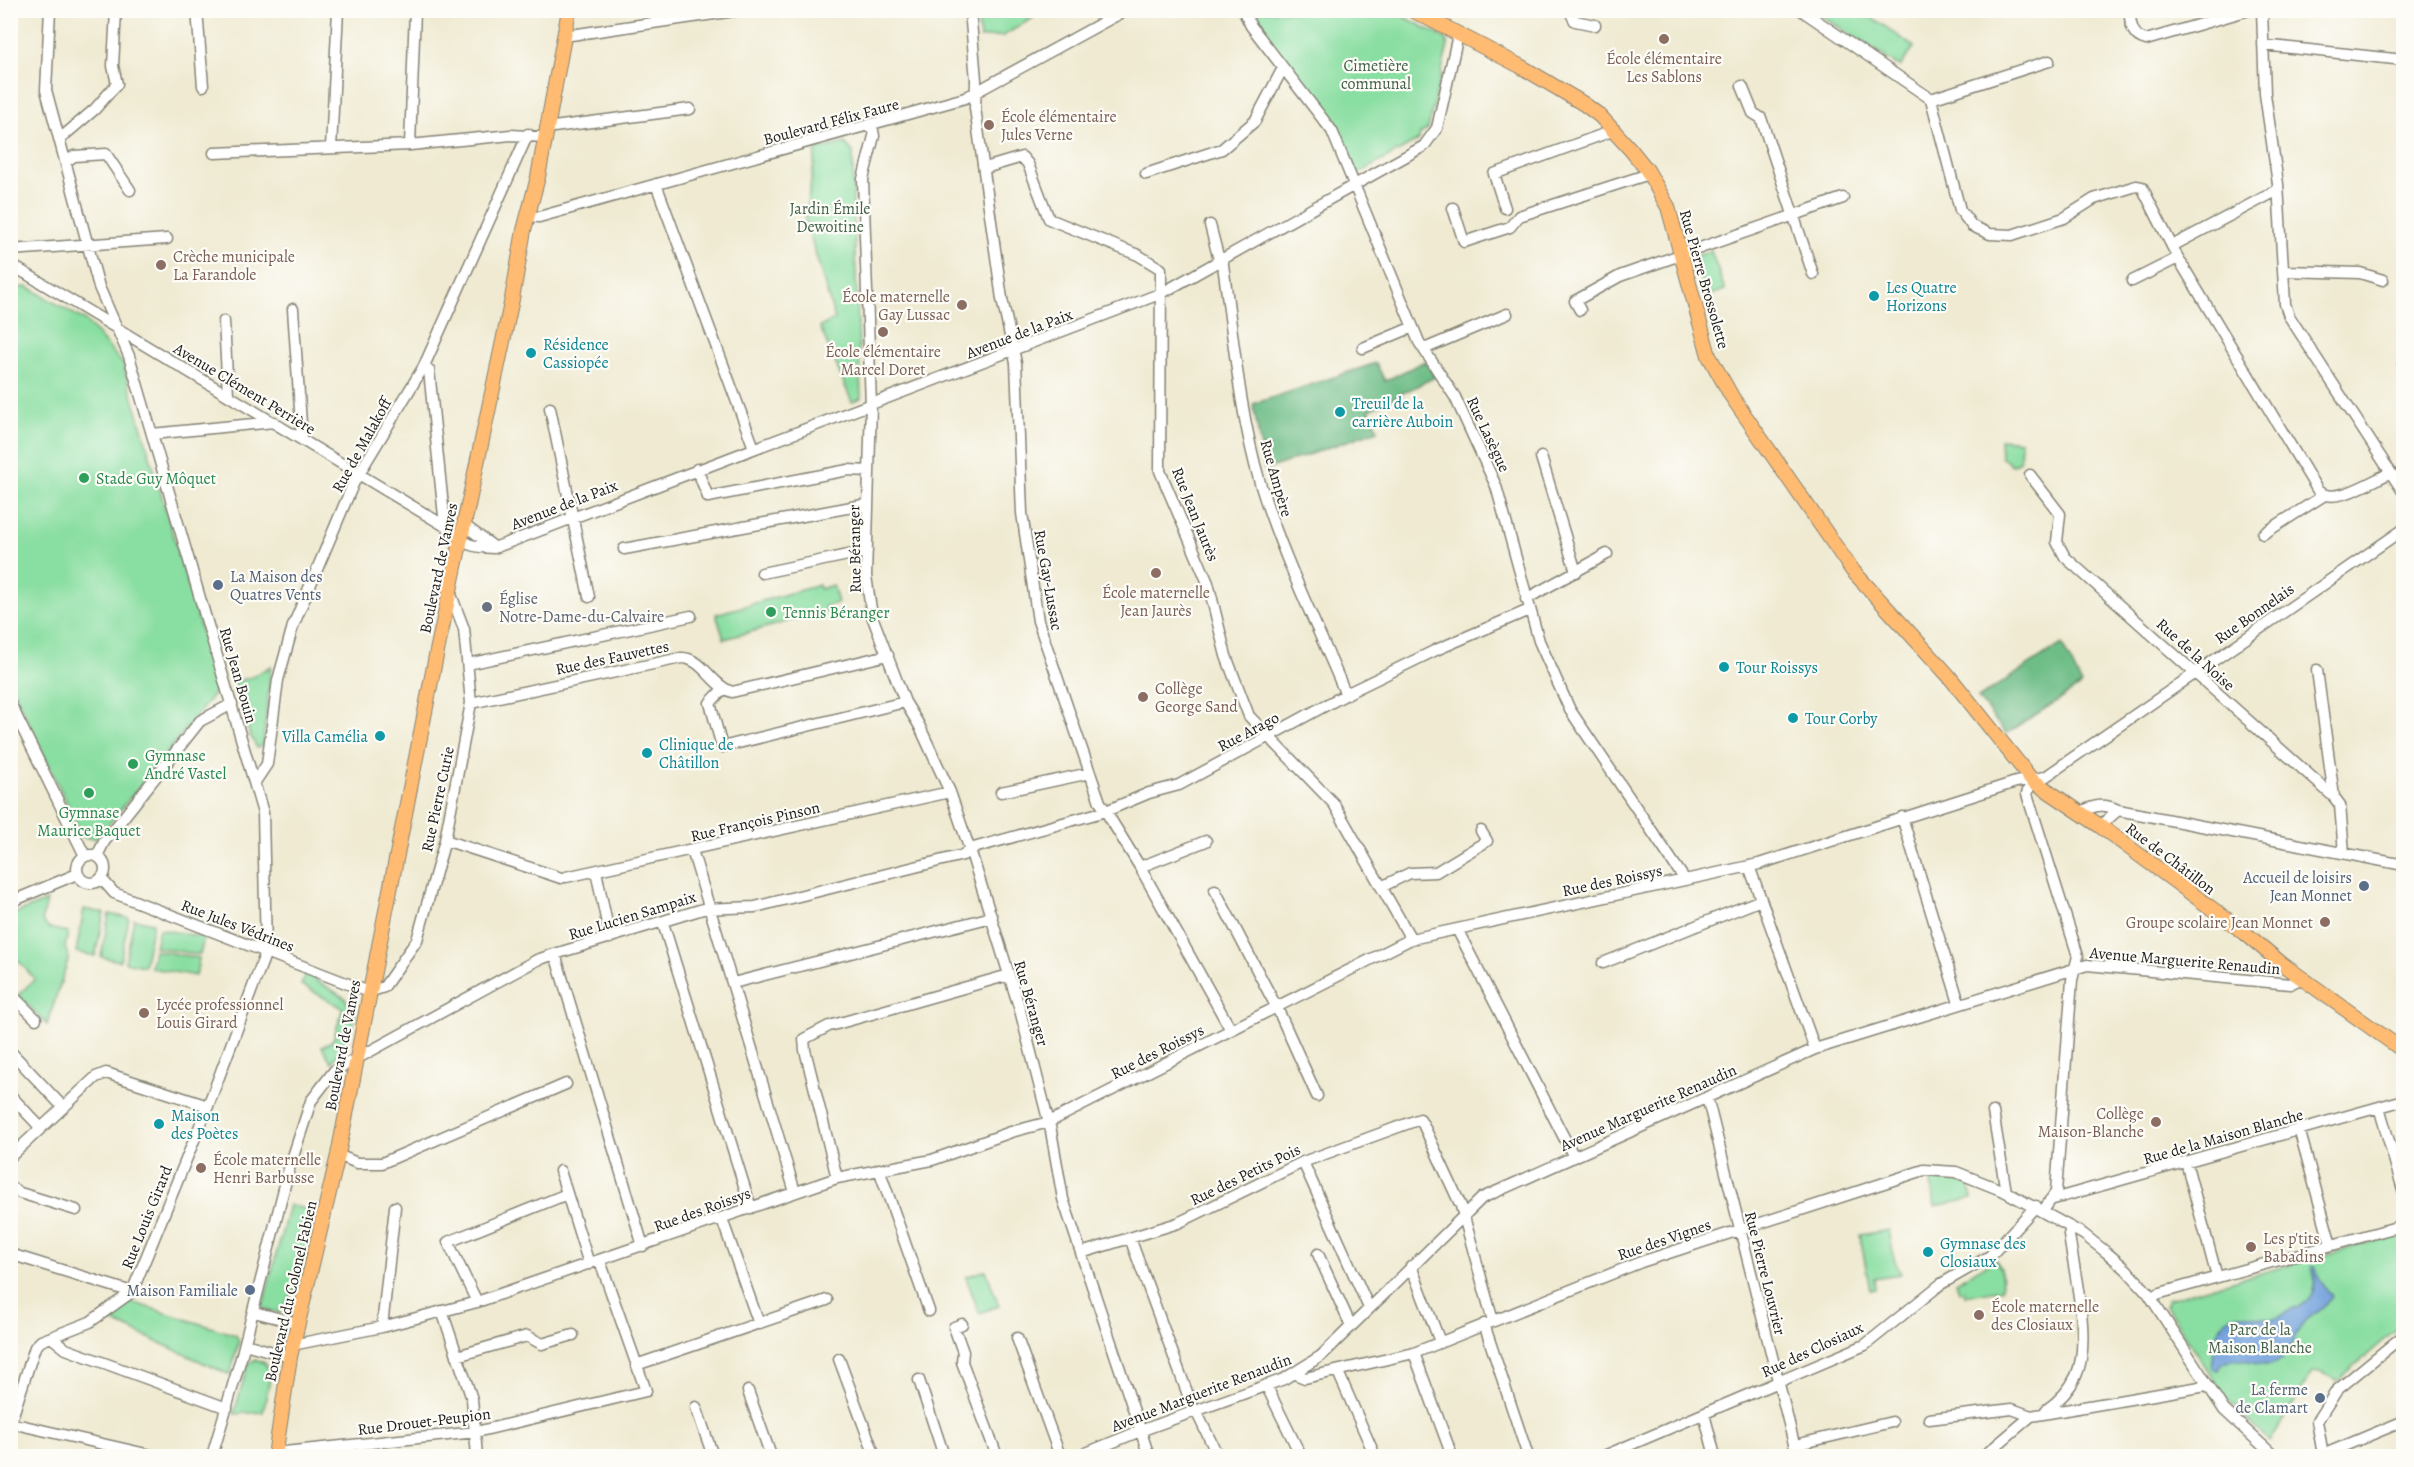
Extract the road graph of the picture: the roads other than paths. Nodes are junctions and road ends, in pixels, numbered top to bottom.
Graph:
1 (50, 10) edge
2 (116, 10) edge
3 (197, 10) edge
4 (338, 10) edge
5 (415, 10) edge
6 (569, 10) edge
7 (741, 10) edge
8 (970, 10) edge
9 (1126, 10) edge
10 (1243, 10) edge
11 (1412, 10) edge
12 (1569, 10) edge
13 (1800, 10) edge
14 (2129, 10) edge
15 (2249, 10) edge
16 (2262, 10) edge
17 (1595, 25) dead end
18 (1458, 35) junction
19 (564, 36) junction
20 (2263, 49) junction
21 (2403, 56) edge
22 (2049, 61) dead end
23 (1283, 68) junction
24 (202, 86) dead end
25 (1742, 86) dead end
26 (975, 94) junction
27 (1931, 99) junction
28 (690, 109) dead end
29 (872, 126) junction
30 (1615, 130) junction
31 (545, 132) junction
32 (525, 134) junction
33 (61, 138) junction
34 (410, 145) junction
35 (332, 148) junction
36 (214, 153) dead end
37 (67, 161) junction
38 (986, 168) junction
39 (1146, 174) dead end
40 (1649, 174) junction
41 (656, 184) junction
42 (1354, 186) junction
43 (130, 190) dead end
44 (2278, 190) junction
45 (1843, 198) dead end
46 (1454, 208) dead end
47 (1506, 208) dead end
48 (527, 216) junction
49 (1793, 217) junction
50 (1210, 225) dead end
51 (167, 239) dead end
52 (90, 246) junction
53 (2172, 246) junction
54 (10, 250) edge
55 (1682, 255) junction
56 (2178, 258) junction
57 (1221, 259) junction
58 (10, 264) edge
59 (2284, 271) junction
60 (1813, 274) dead end
61 (2383, 280) dead end
62 (2132, 281) dead end
63 (1162, 293) junction
64 (293, 309) dead end
65 (1580, 310) dead end
66 (1508, 314) dead end
67 (224, 321) dead end
68 (1413, 327) junction
69 (117, 329) junction
70 (1363, 348) dead end
71 (1424, 349) junction
72 (1013, 351) junction
73 (424, 366) junction
74 (228, 394) junction
75 (871, 405) junction
76 (550, 408) dead end
77 (274, 422) junction
78 (152, 434) junction
79 (302, 438) junction
80 (754, 448) junction
81 (1541, 457) dead end
82 (697, 469) junction
83 (869, 471) junction
84 (2390, 473) junction
85 (358, 474) junction
86 (2030, 475) dead end
87 (2402, 487) edge
88 (2324, 496) junction
89 (868, 504) junction
90 (572, 517) junction
91 (464, 525) junction
92 (445, 526) junction
93 (2403, 529) edge
94 (2263, 534) dead end
95 (461, 543) junction
96 (494, 548) junction
97 (624, 549) dead end
98 (867, 551) junction
99 (1607, 554) dead end
100 (1576, 572) junction
101 (762, 573) dead end
102 (450, 592) junction
103 (589, 597) dead end
104 (1528, 604) junction
105 (691, 616) dead end
106 (888, 655) junction
107 (468, 664) junction
108 (2317, 670) dead end
109 (2194, 672) junction
110 (723, 689) junction
111 (1346, 695) junction
112 (905, 702) junction
113 (10, 703) edge
114 (471, 703) junction
115 (232, 704) junction
116 (1270, 737) junction
117 (1090, 773) junction
118 (2032, 780) junction
119 (255, 782) junction
120 (950, 792) junction
121 (1001, 792) dead end
122 (2334, 797) junction
123 (2118, 810) junction
124 (1106, 811) junction
125 (2081, 812) junction
126 (1902, 817) junction
127 (2100, 826) junction
128 (1481, 831) dead end
129 (445, 840) junction
130 (1206, 841) dead end
131 (970, 849) junction
132 (693, 850) junction
133 (2344, 854) junction
134 (85, 856) junction
135 (97, 856) junction
136 (2403, 865) edge
137 (1749, 866) junction
138 (1140, 867) junction
139 (596, 871) junction
140 (77, 874) junction
141 (101, 878) junction
142 (1685, 880) junction
143 (1381, 887) junction
144 (1215, 890) dead end
145 (1761, 900) junction
146 (10, 902) edge
147 (712, 909) junction
148 (992, 917) junction
149 (663, 923) junction
150 (1457, 929) junction
151 (610, 938) junction
152 (1411, 939) junction
153 (266, 952) junction
154 (555, 954) junction
155 (1603, 963) dead end
156 (2078, 966) junction
157 (1008, 975) junction
158 (2302, 978) junction
159 (733, 983) junction
160 (369, 992) junction
161 (10, 993) edge
162 (1959, 1003) junction
163 (1277, 1007) junction
164 (246, 1008) joint
165 (36, 1019) dead end
166 (1232, 1030) junction
167 (1815, 1048) junction
168 (2403, 1051) edge
169 (10, 1052) edge
170 (356, 1058) junction
171 (566, 1084) dead end
172 (10, 1095) edge
173 (1317, 1096) dead end
174 (1707, 1097) junction
175 (2403, 1100) edge
176 (208, 1106) junction
177 (63, 1107) junction
178 (2379, 1107) junction
179 (1993, 1112) dead end
180 (1049, 1122) junction
181 (40, 1128) junction
182 (2299, 1129) junction
183 (342, 1134) joint
184 (338, 1155) junction
185 (10, 1157) edge
186 (1574, 1157) junction
187 (1303, 1162) junction
188 (2186, 1162) junction
189 (879, 1170) junction
190 (560, 1171) dead end
191 (837, 1178) junction
192 (10, 1187) edge
193 (795, 1192) junction
194 (2006, 1192) junction
195 (2403, 1192) edge
196 (567, 1194) junction
197 (2050, 1200) junction
198 (395, 1207) dead end
199 (751, 1208) junction
200 (2040, 1209) junction
201 (76, 1210) dead end
202 (1462, 1215) junction
203 (722, 1219) junction
204 (2403, 1225) edge
205 (2071, 1227) junction
206 (1740, 1229) junction
207 (1130, 1238) junction
208 (2331, 1245) junction
209 (643, 1246) junction
210 (1081, 1253) junction
211 (10, 1254) edge
212 (1318, 1254) dead end
213 (595, 1262) junction
214 (1411, 1266) junction
215 (2217, 1277) junction
216 (132, 1292) junction
217 (2152, 1298) junction
218 (826, 1300) dead end
219 (477, 1302) junction
220 (1369, 1308) junction
221 (442, 1311) junction
222 (929, 1311) dead end
223 (254, 1312) junction
224 (297, 1323) junction
225 (1489, 1323) junction
226 (759, 1324) junction
227 (962, 1324) dead end
228 (1351, 1326) junction
229 (382, 1327) junction
230 (573, 1335) dead end
231 (2403, 1335) edge
232 (51, 1337) junction
233 (1017, 1338) dead end
234 (1440, 1342) junction
235 (245, 1344) junction
236 (291, 1351) junction
237 (1414, 1353) junction
238 (457, 1356) junction
239 (839, 1359) dead end
240 (636, 1365) junction
241 (1338, 1372) junction
242 (1295, 1374) junction
243 (919, 1380) dead end
244 (1778, 1382) junction
245 (1266, 1385) junction
246 (2206, 1386) junction
247 (748, 1391) dead end
248 (696, 1407) dead end
249 (227, 1408) junction
250 (1195, 1411) junction
251 (2045, 1411) junction
252 (1704, 1414) junction
253 (2031, 1416) junction
254 (1929, 1419) dead end
255 (2403, 1421) edge
256 (1892, 1422) dead end
257 (11, 1424) edge
258 (1140, 1431) junction
259 (476, 1432) junction
260 (1795, 1445) junction
261 (275, 1455) edge
262 (155, 1456) edge
263 (212, 1456) edge
264 (477, 1456) edge
265 (713, 1456) edge
266 (771, 1456) edge
267 (875, 1456) edge
268 (944, 1456) edge
269 (997, 1456) edge
270 (1060, 1456) edge
271 (1079, 1456) edge
272 (1149, 1456) edge
273 (1218, 1456) edge
274 (1301, 1456) edge
275 (1375, 1456) edge
276 (1452, 1456) edge
277 (1528, 1456) edge
278 (1604, 1456) edge
279 (1715, 1456) edge
280 (1797, 1456) edge
281 (1984, 1456) edge
282 (2274, 1456) edge
283 (2322, 1456) edge

1 - 33 street, Rue Jean Bouin
2 - 33 street
3 - 24 street
4 - 35 street
5 - 34 street
6 - 19 main road, Boulevard de Vanves
7 - 19 street
8 - 26 street, Rue Gay-Lussac
9 - 26 street, Boulevard Félix Faure
10 - 23 street, Rue Lasègue
11 - 18 main road, Rue Pierre Brossolette
12 - 17 street
13 - 27 street
14 - 15 street
16 - 20 street
18 - 30 main road, Rue Pierre Brossolette
18 - 42 street, Avenue de la Paix
19 - 31 main road, Boulevard de Vanves
20 - 21 street
20 - 44 street
22 - 27 street
23 - 39 street
23 - 42 street, Rue Lasègue
25 - 49 street
26 - 29 street, Boulevard Félix Faure
26 - 38 street, Rue Gay-Lussac
27 - 53 street
28 - 31 street
29 - 41 street, Boulevard Félix Faure
29 - 75 street, Rue Béranger
30 - 40 main road, Rue Pierre Brossolette
30 - 47 street
31 - 32 street
31 - 48 main road, Boulevard de Vanves
32 - 34 street
32 - 73 street, Rue de Malakoff
33 - 37 street, Rue Jean Bouin
34 - 35 street
35 - 36 street
37 - 43 street
37 - 52 street, Rue Jean Bouin
38 - 63 street, Rue Jean Jaurès
38 - 72 street, Rue Gay-Lussac
40 - 46 street
40 - 55 main road, Rue Pierre Brossolette
41 - 48 street, Boulevard Félix Faure
41 - 80 street
42 - 57 street, Avenue de la Paix
42 - 68 street, Rue Lasègue
44 - 53 street
44 - 59 street
45 - 49 street
48 - 91 main road, Boulevard de Vanves
49 - 55 street
49 - 60 street
50 - 57 street, Rue Ampère
51 - 52 street
52 - 54 street
52 - 69 street, Rue Jean Bouin
53 - 56 street
55 - 65 street
55 - 118 main road, Rue Pierre Brossolette
56 - 62 street
56 - 88 street
57 - 63 street, Avenue de la Paix
57 - 111 street, Rue Ampère
58 - 69 street, Avenue Clément Perrière
59 - 61 street
59 - 84 street
63 - 72 street, Avenue de la Paix
63 - 116 street, Rue Jean Jaurès
64 - 79 street
66 - 71 street
67 - 74 street
68 - 70 street
68 - 71 street, Rue Lasègue
69 - 74 street, Avenue Clément Perrière
69 - 78 street, Rue Jean Bouin
71 - 104 street, Rue Lasègue
72 - 75 street, Avenue de la Paix
72 - 117 street, Rue Gay-Lussac
73 - 85 street, Rue de Malakoff
73 - 92 street
74 - 77 street, Avenue Clément Perrière
75 - 80 street, Avenue de la Paix
75 - 83 street, Rue Béranger
76 - 90 street
77 - 78 street
77 - 79 street, Avenue Clément Perrière
78 - 115 street, Rue Jean Bouin
79 - 85 street, Avenue Clément Perrière
80 - 82 street, Avenue de la Paix
81 - 100 street
82 - 83 street
82 - 90 street, Avenue de la Paix
83 - 89 street, Rue Béranger
84 - 87 street
84 - 88 street
85 - 92 street, Avenue Clément Perrière
85 - 119 street, Rue de Malakoff
86 - 109 street, Rue de la Noise
88 - 94 street
89 - 97 street
89 - 98 street, Rue Béranger
90 - 96 street, Avenue de la Paix
90 - 103 street
91 - 95 main road, Boulevard de Vanves
91 - 96 street
92 - 95 street, Avenue Clément Perrière
93 - 109 street, Rue Bonnelais
95 - 96 street, Avenue de la Paix
95 - 102 main road, Boulevard de Vanves
98 - 101 street
98 - 106 street, Rue Béranger
99 - 100 street, Rue Arago
100 - 104 street, Rue Arago
102 - 107 street, Rue Pierre Curie
102 - 160 main road, Boulevard de Vanves
104 - 111 street, Rue Arago
104 - 142 street, Rue Lasègue
105 - 107 street
106 - 110 street
106 - 112 street, Rue Béranger
107 - 114 street, Rue Pierre Curie
108 - 122 street
109 - 118 street, Rue Bonnelais
109 - 122 street, Rue de la Noise
110 - 112 street
110 - 114 street, Rue des Fauvettes
111 - 116 street, Rue Arago
112 - 120 street, Rue Béranger
113 - 134 street
114 - 129 street, Rue Pierre Curie
115 - 119 street, Rue Jean Bouin
115 - 135 street
116 - 124 street, Rue Arago
116 - 143 street, Rue Jean Jaurès
117 - 121 street
117 - 124 street, Rue Gay-Lussac
118 - 125 main road, Rue de Châtillon
118 - 126 street, Rue des Roissys
118 - 156 street
119 - 153 street, Rue Jean Bouin
120 - 131 street, Rue Béranger
120 - 132 street, Rue François Pinson
122 - 133 street
123 - 125 street
123 - 127 street
123 - 133 street
124 - 131 street, Rue Arago
124 - 138 street, Rue Gay-Lussac
125 - 127 main road, Rue de Châtillon
126 - 137 street, Rue des Roissys
126 - 162 street
127 - 158 main road, Rue de Châtillon
128 - 143 street
129 - 139 street, Rue François Pinson
129 - 160 street, Rue Pierre Curie
130 - 138 street
131 - 147 street, Rue Lucien Sampaix
131 - 148 street, Rue Béranger
132 - 139 street, Rue François Pinson
132 - 147 street
133 - 136 street
134 - 135 street
134 - 140 street
135 - 141 street
137 - 142 street, Rue des Roissys
137 - 145 street
138 - 166 street, Rue Gay-Lussac
139 - 151 street
140 - 141 street
140 - 146 street
141 - 153 street, Rue Jules Védrines
142 - 150 street, Rue des Roissys
143 - 152 street, Rue Jean Jaurès
144 - 163 street
145 - 155 street
145 - 167 street
147 - 149 street, Rue Lucien Sampaix
147 - 159 street
148 - 157 street, Rue Béranger
148 - 159 street
149 - 151 street, Rue Lucien Sampaix
149 - 199 street
150 - 152 street, Rue des Roissys
150 - 186 street
151 - 154 street, Rue Lucien Sampaix
152 - 163 street, Rue des Roissys
153 - 160 street, Rue Jules Védrines
153 - 164 street, Rue Jean Bouin
154 - 170 street, Rue Lucien Sampaix
154 - 209 street
156 - 158 street, Avenue Marguerite Renaudin
156 - 162 street, Avenue Marguerite Renaudin
156 - 197 street, Rue des Closiaux
157 - 180 street, Rue Béranger
157 - 191 street
158 - 168 main road, Rue de Châtillon
159 - 193 street
160 - 170 main road, Boulevard de Vanves
161 - 165 street
162 - 167 street, Avenue Marguerite Renaudin
163 - 166 street, Rue des Roissys
163 - 173 street
164 - 176 street, Rue Louis Girard
166 - 180 street, Rue des Roissys
167 - 174 street, Avenue Marguerite Renaudin
169 - 177 street
170 - 183 main road, Boulevard de Vanves
170 - 223 street, Rue Lucien Sampaix
171 - 184 street
172 - 181 street
174 - 186 street, Avenue Marguerite Renaudin
174 - 206 street, Rue Pierre Louvrier
175 - 178 street, Rue de la Maison Blanche
176 - 177 street
176 - 216 street, Rue Louis Girard
177 - 181 street
178 - 182 street, Rue de la Maison Blanche
178 - 195 street
179 - 194 street
180 - 189 street, Rue des Roissys
180 - 210 street, Rue Béranger
181 - 185 street
182 - 188 street, Rue de la Maison Blanche
182 - 208 street
183 - 184 main road, Boulevard du Colonel Fabien
184 - 224 main road, Boulevard du Colonel Fabien
186 - 202 street, Avenue Marguerite Renaudin
187 - 202 street, Rue des Petits Pois
187 - 207 street, Rue des Petits Pois
187 - 220 street
188 - 197 street, Rue de la Maison Blanche
188 - 215 street
189 - 191 street, Rue des Roissys
189 - 222 street
190 - 196 street
191 - 193 street, Rue des Roissys
192 - 201 street
193 - 199 street, Rue des Roissys
194 - 200 street, Rue des Vignes
194 - 206 street, Rue des Vignes
196 - 213 street
196 - 219 street
197 - 200 street, Rue des Closiaux
198 - 229 street
199 - 203 street, Rue des Roissys
200 - 205 street, Rue des Vignes
200 - 244 street, Rue des Closiaux
202 - 214 street, Avenue Marguerite Renaudin
202 - 225 street
203 - 209 street, Rue des Roissys
203 - 226 street
204 - 208 street
205 - 217 street, Rue des Vignes
205 - 251 street
206 - 225 street, Rue des Vignes
206 - 244 street, Rue Pierre Louvrier
207 - 210 street, Rue des Petits Pois
207 - 250 street
208 - 215 street
209 - 213 street, Rue des Roissys
210 - 258 street, Rue Béranger
211 - 216 street
212 - 228 street
213 - 219 street, Rue des Roissys
213 - 240 street
214 - 220 street, Avenue Marguerite Renaudin
214 - 234 street
215 - 217 street
216 - 232 street, Rue Louis Girard
217 - 246 street, Rue des Vignes
218 - 226 street
219 - 221 street, Rue des Roissys
220 - 228 street, Avenue Marguerite Renaudin
221 - 229 street, Rue des Roissys
221 - 238 street
223 - 224 street
223 - 235 street, Rue Lucien Sampaix
224 - 236 main road, Boulevard du Colonel Fabien
225 - 234 street, Rue des Vignes
225 - 277 street
226 - 240 street
227 - 269 street
228 - 242 street, Avenue Marguerite Renaudin
229 - 236 street, Rue des Roissys
230 - 238 street
231 - 283 street
232 - 249 street
232 - 257 street, Rue Louis Girard
233 - 270 street
234 - 237 street, Rue des Vignes
235 - 236 street
235 - 249 street, Rue Lucien Sampaix
236 - 261 main road, Boulevard du Colonel Fabien
237 - 241 street, Rue des Vignes
237 - 276 street
238 - 259 street
239 - 267 street
240 - 259 street, Rue Drouet-Peupion
241 - 242 street, Rue des Vignes
241 - 275 street
242 - 245 street, Avenue Marguerite Renaudin
243 - 268 street
244 - 252 street, Rue des Closiaux
244 - 260 street, Rue Pierre Louvrier
245 - 250 street, Avenue Marguerite Renaudin
245 - 274 street
246 - 251 street
246 - 282 street, Rue des Vignes
247 - 266 street
248 - 265 street
249 - 263 street, Rue Lucien Sampaix
250 - 258 street, Avenue Marguerite Renaudin
250 - 273 street
251 - 253 street
252 - 278 street, Rue des Closiaux
252 - 279 street
253 - 254 street
253 - 281 street
255 - 283 street
256 - 260 street
257 - 262 street
258 - 271 street, Avenue Marguerite Renaudin
258 - 272 street, Rue Béranger
259 - 261 street, Rue Drouet-Peupion
259 - 264 street
260 - 280 street, Rue Pierre Louvrier

